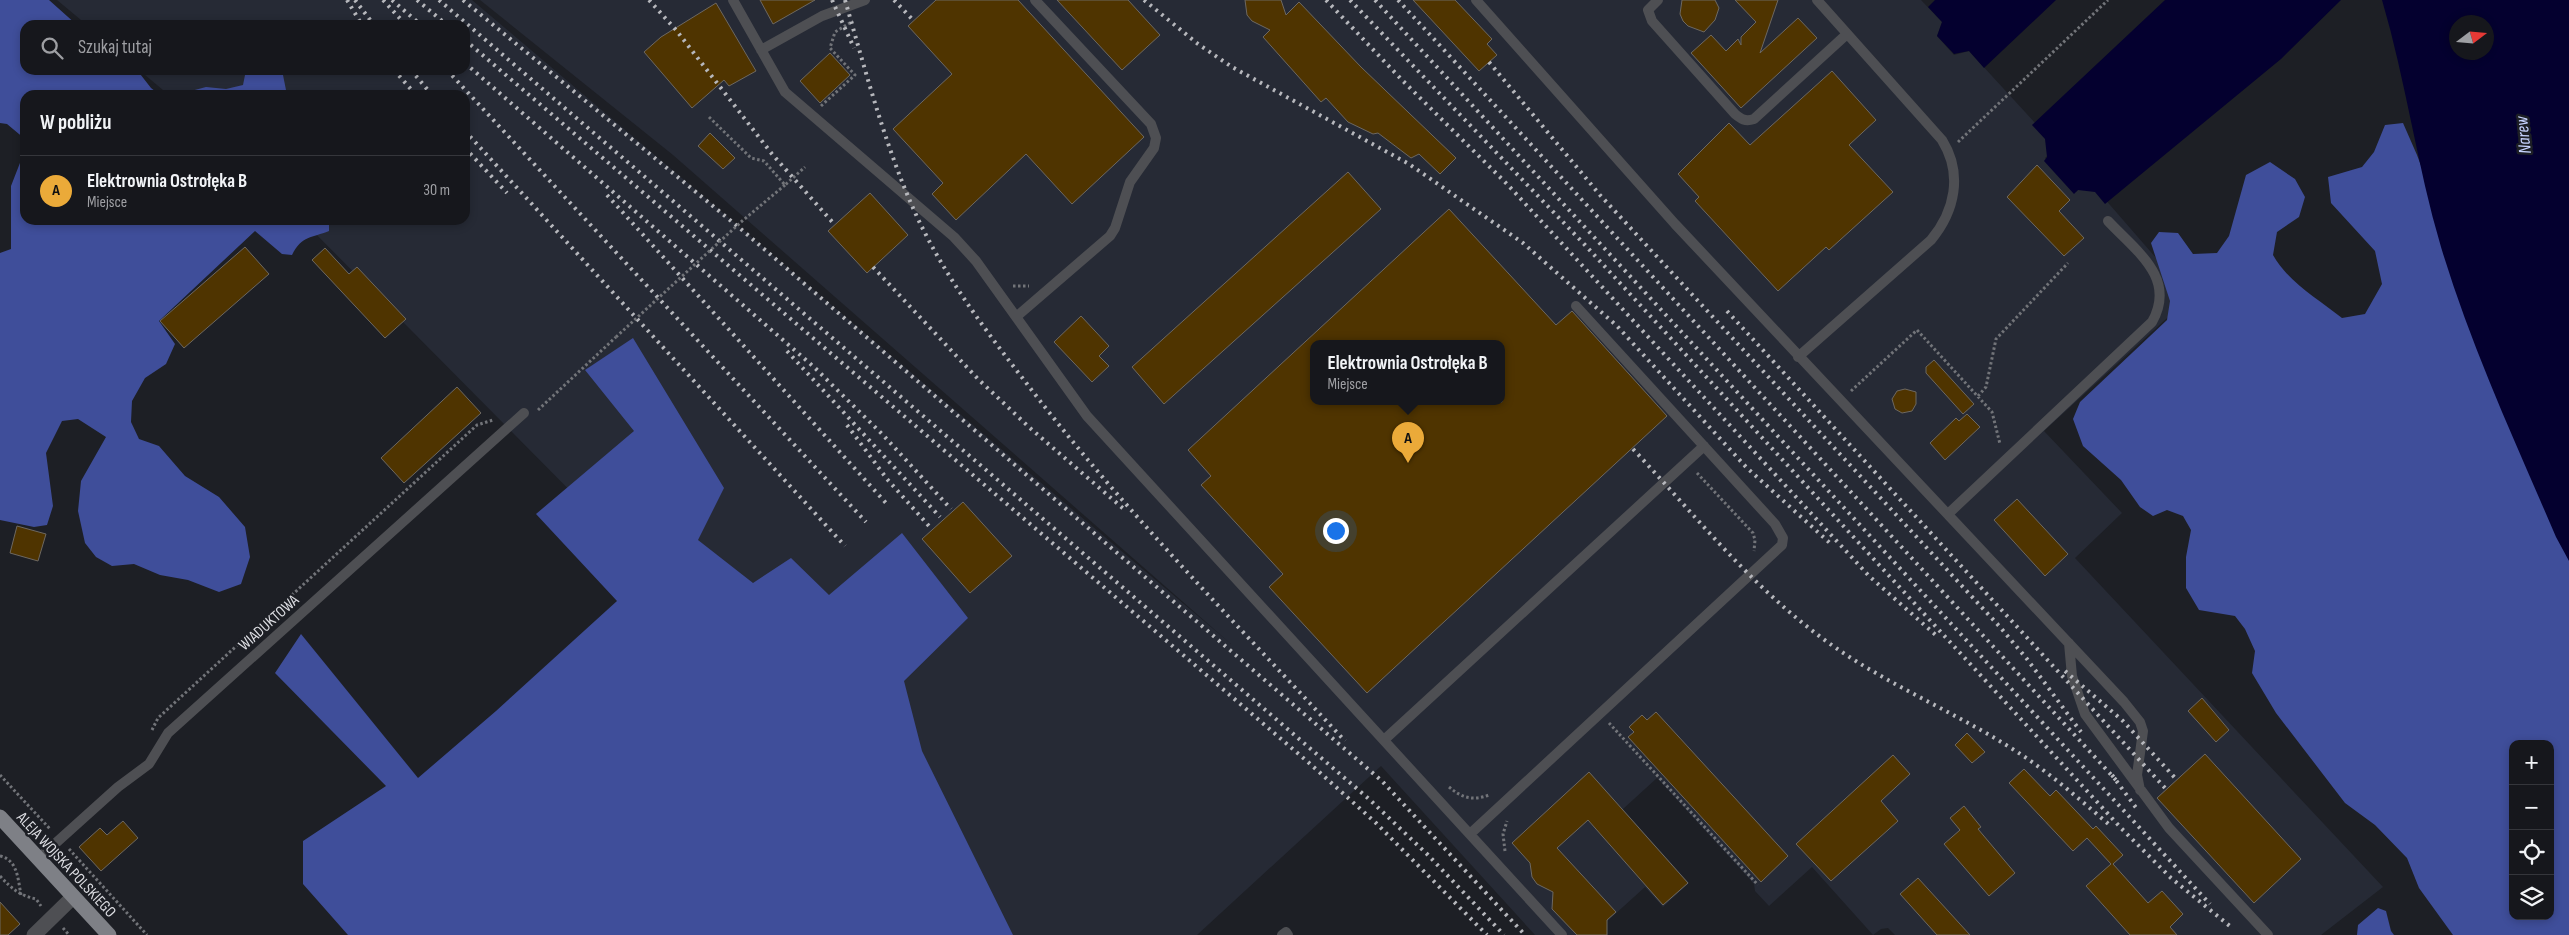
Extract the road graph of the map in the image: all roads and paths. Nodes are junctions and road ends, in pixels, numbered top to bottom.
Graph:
1 (733, 0) edge
2 (865, 0) edge
3 (1036, 0) edge
4 (1476, 0) edge
5 (1658, 0) edge
6 (1817, 0) edge
7 (2108, 0) edge
8 (859, 18) dead end
9 (1847, 34) junction
10 (761, 50) junction
11 (819, 108) dead end
12 (709, 117) dead end
13 (1948, 151) junction
14 (805, 167) dead end
15 (785, 185) junction
16 (2108, 221) dead end
17 (2068, 264) dead end
18 (1576, 306) dead end
19 (1016, 317) junction
20 (1798, 357) junction
21 (571, 381) dead end
22 (1978, 396) junction
23 (1839, 401) junction
24 (524, 413) dead end
25 (1704, 446) junction
26 (2004, 461) junction
27 (1687, 462) junction
28 (1948, 514) junction
29 (1753, 554) dead end
30 (2069, 642) junction
31 (1616, 716) dead end
32 (1609, 722) junction
33 (1602, 729) dead end
34 (1384, 740) junction
35 (0, 775) edge
36 (1443, 781) dead end
37 (2140, 790) junction
38 (1494, 793) dead end
39 (1509, 816) dead end
40 (0, 817) edge
41 (1470, 834) junction
42 (60, 840) junction
43 (1506, 853) dead end
44 (0, 856) edge
45 (38, 859) junction
46 (0, 876) edge
47 (1758, 884) dead end
48 (74, 897) junction
49 (34, 935) edge
50 (109, 935) edge
51 (147, 935) edge
52 (1282, 935) edge
53 (1288, 935) edge
54 (1562, 935) edge
55 (2268, 935) edge

1 - 10 lane
2 - 10 lane
3 - 19 lane
4 - 20 lane
5 - 9 lane
6 - 9 lane
7 - 13 path
8 - 11 path
9 - 13 lane
10 - 19 lane
12 - 15 path
13 - 20 lane
14 - 15 path
15 - 21 path, bridge
16 - 26 lane
17 - 22 path
18 - 25 lane
19 - 34 lane
20 - 23 lane
22 - 23 path
22 - 26 path
23 - 28 lane
24 - 42 lane, WIADUKTOWA
25 - 27 lane
25 - 41 lane
26 - 28 lane
27 - 29 path
27 - 34 lane
28 - 30 lane
30 - 37 lane
30 - 37 lane
31 - 32 path
32 - 33 path
32 - 47 path
34 - 41 lane
35 - 42 path
36 - 38 path
37 - 55 lane
39 - 43 path
40 - 45 main road, ALEJA WOJSKA POLSKIEGO
41 - 54 lane
42 - 45 lane, WIADUKTOWA
42 - 51 path
44 - 46 path
45 - 48 main road, ALEJA WOJSKA POLSKIEGO
48 - 49 street
48 - 50 main road, ALEJA WOJSKA POLSKIEGO
52 - 53 lane

